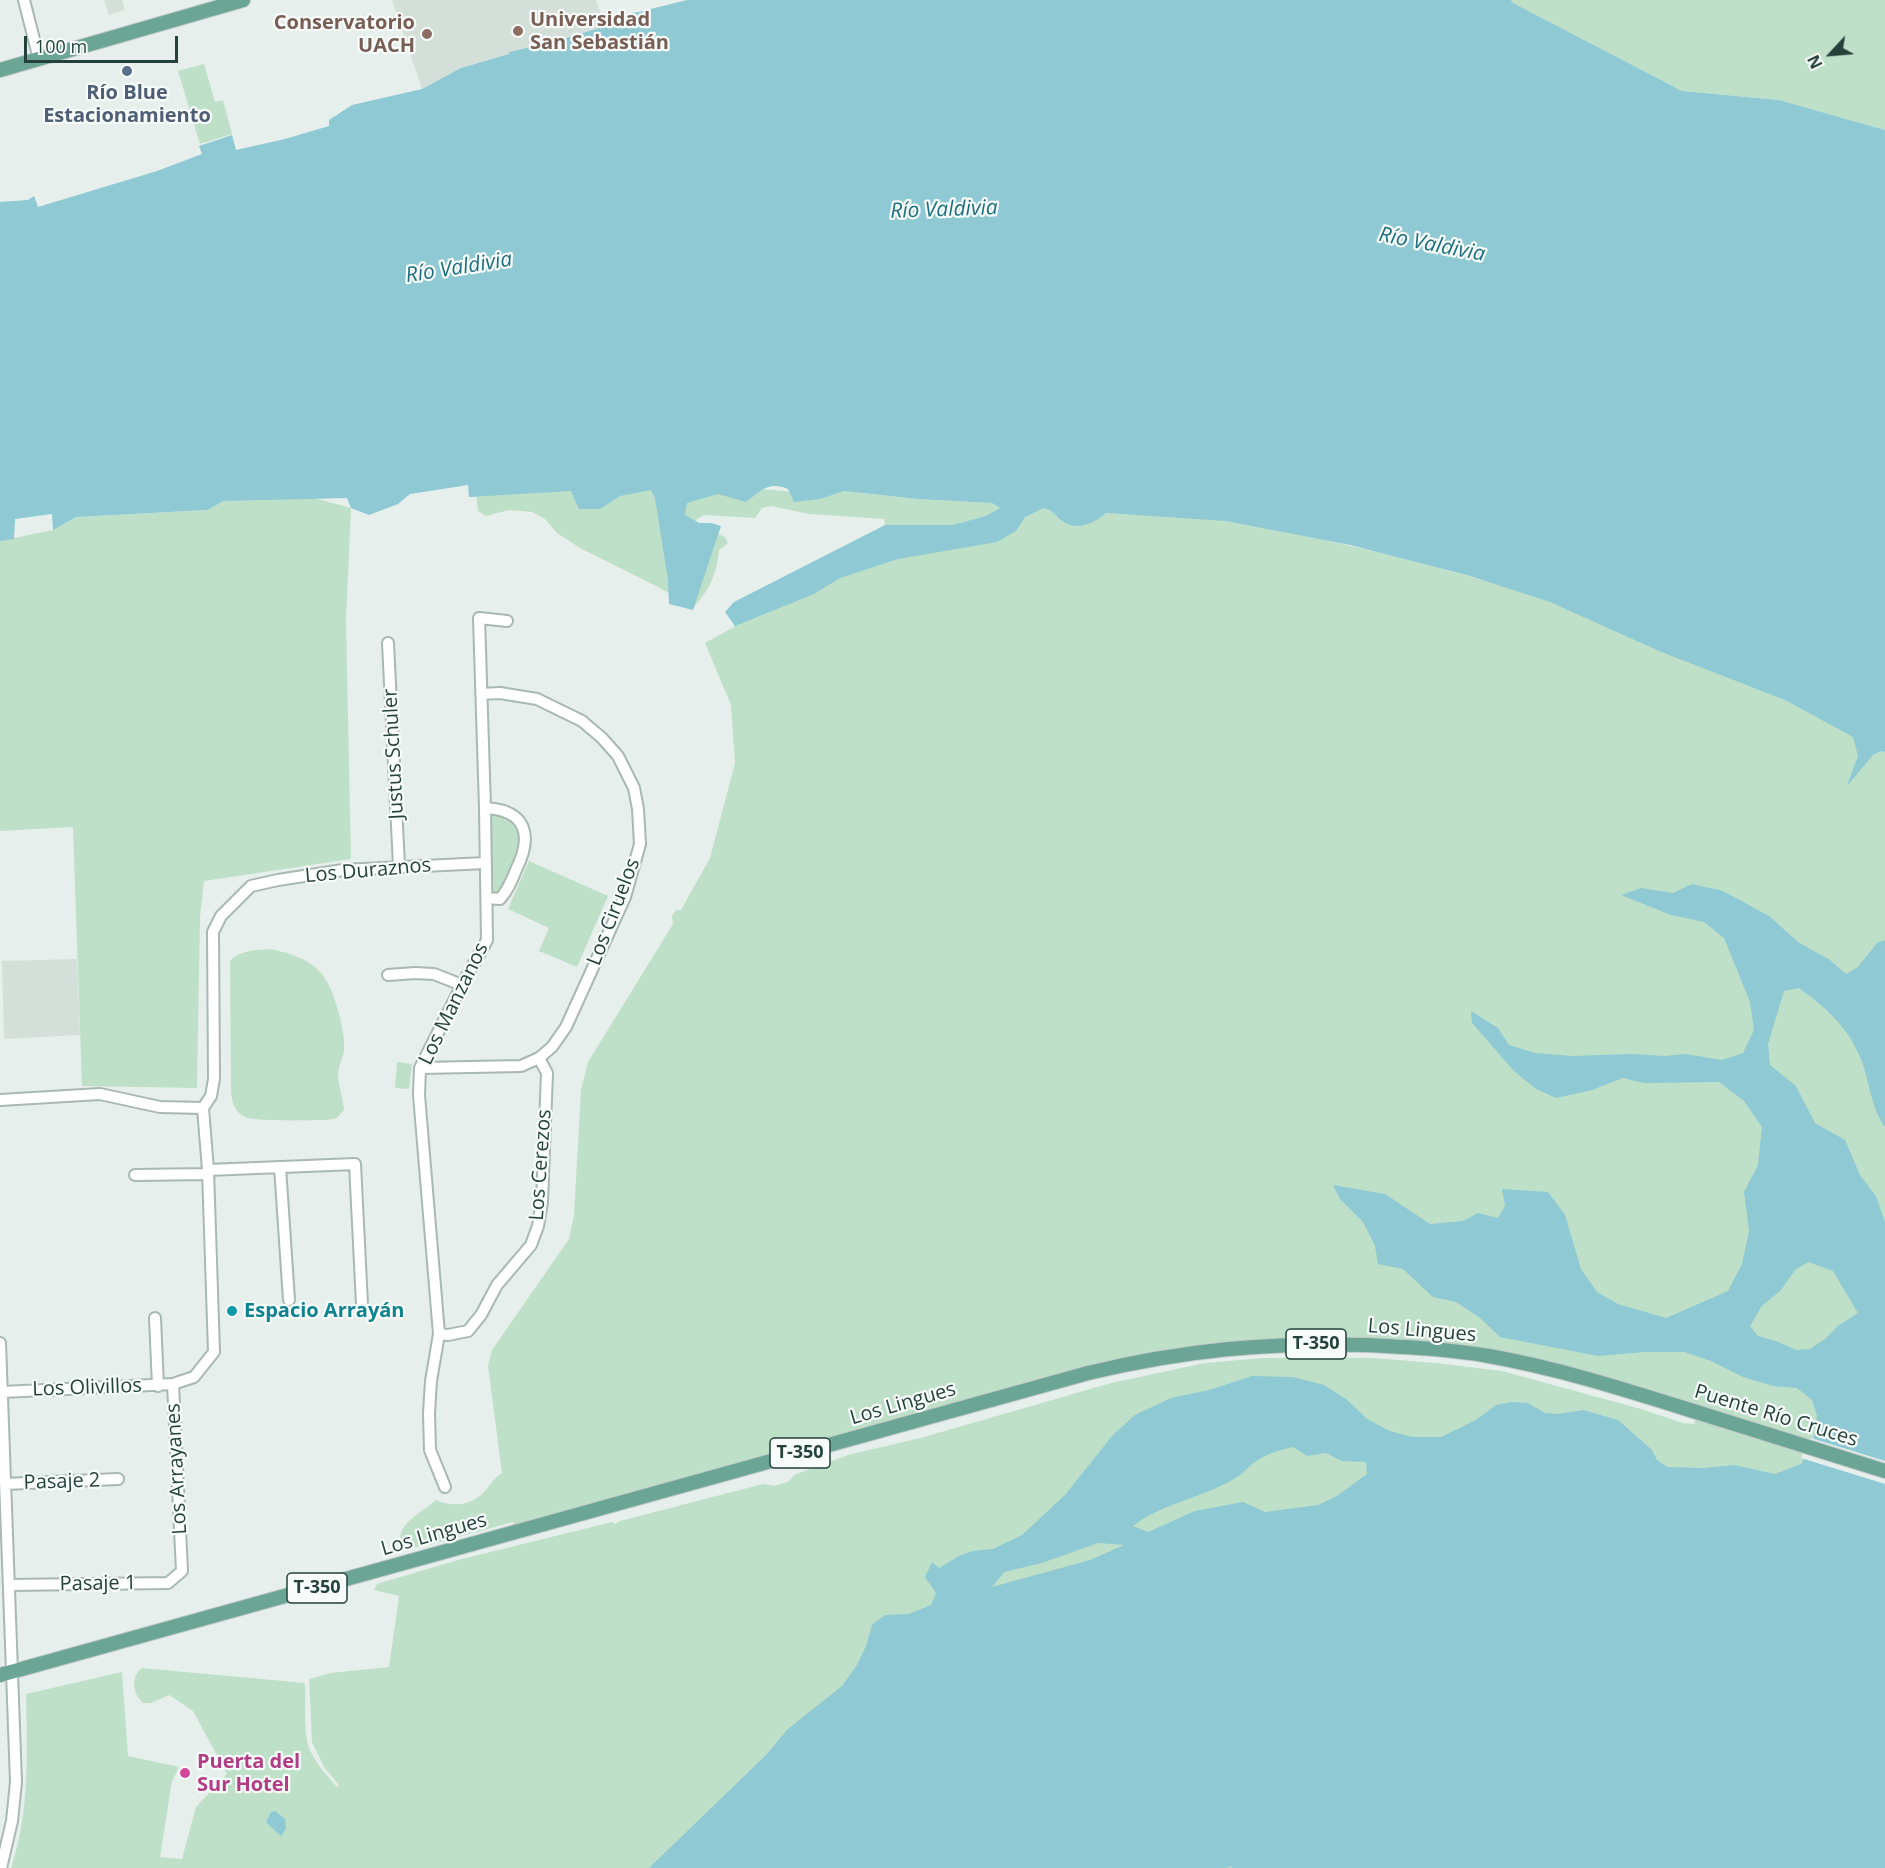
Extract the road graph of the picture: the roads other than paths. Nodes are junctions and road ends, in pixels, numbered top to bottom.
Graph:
1 (24, 0) edge
2 (243, 0) edge
3 (211, 4) edge
4 (39, 59) junction
5 (0, 70) edge
6 (507, 621) dead end
7 (388, 643) dead end
8 (481, 694) junction
9 (485, 808) junction
10 (485, 863) junction
11 (399, 866) junction
12 (251, 886) joint
13 (487, 898) junction
14 (388, 975) dead end
15 (462, 985) junction
16 (539, 1058) junction
17 (420, 1068) junction
18 (0, 1100) edge
19 (203, 1108) junction
20 (280, 1167) junction
21 (208, 1172) junction
22 (135, 1175) dead end
23 (288, 1300) dead end
24 (362, 1304) dead end
25 (155, 1318) dead end
26 (439, 1334) junction
27 (0, 1343) edge
28 (173, 1384) junction
29 (158, 1386) junction
30 (2, 1392) junction
31 (1654, 1399) joint
32 (1885, 1471) edge
33 (118, 1479) dead end
34 (5, 1484) junction
35 (445, 1487) dead end
36 (182, 1571) joint
37 (9, 1585) junction
38 (6, 1674) edge
39 (1, 1868) edge

1 - 4 street
2 - 3 main road
3 - 4 main road
4 - 5 main road
6 - 8 street, Los Manzanos
7 - 11 street, Justus Schuler
8 - 9 street, Los Manzanos
8 - 16 street, Los Ciruelos
9 - 10 street, Los Manzanos
9 - 13 street
10 - 11 street, Los Duraznos
10 - 13 street, Los Manzanos
11 - 12 street, Los Duraznos
12 - 19 street, Los Arrayanes
13 - 15 street, Los Manzanos
14 - 15 street
15 - 17 street, Los Manzanos
16 - 17 street
16 - 26 street, Los Cerezos
17 - 26 street, Los Manzanos
18 - 19 street
19 - 21 street, Los Arrayanes
20 - 21 street
20 - 23 street
20 - 24 street
21 - 22 street
21 - 28 street, Los Arrayanes
25 - 29 street
26 - 35 street, Los Manzanos
27 - 30 street
28 - 29 street, Los Olivillos
28 - 36 street, Los Arrayanes
29 - 30 street, Los Olivillos
30 - 34 street
31 - 32 main road, Puente Río Cruces / T-350
31 - 38 main road, Los Lingues / T-350
33 - 34 street, Pasaje 2
34 - 37 street
36 - 37 street, Pasaje 1
37 - 38 street
38 - 39 street

